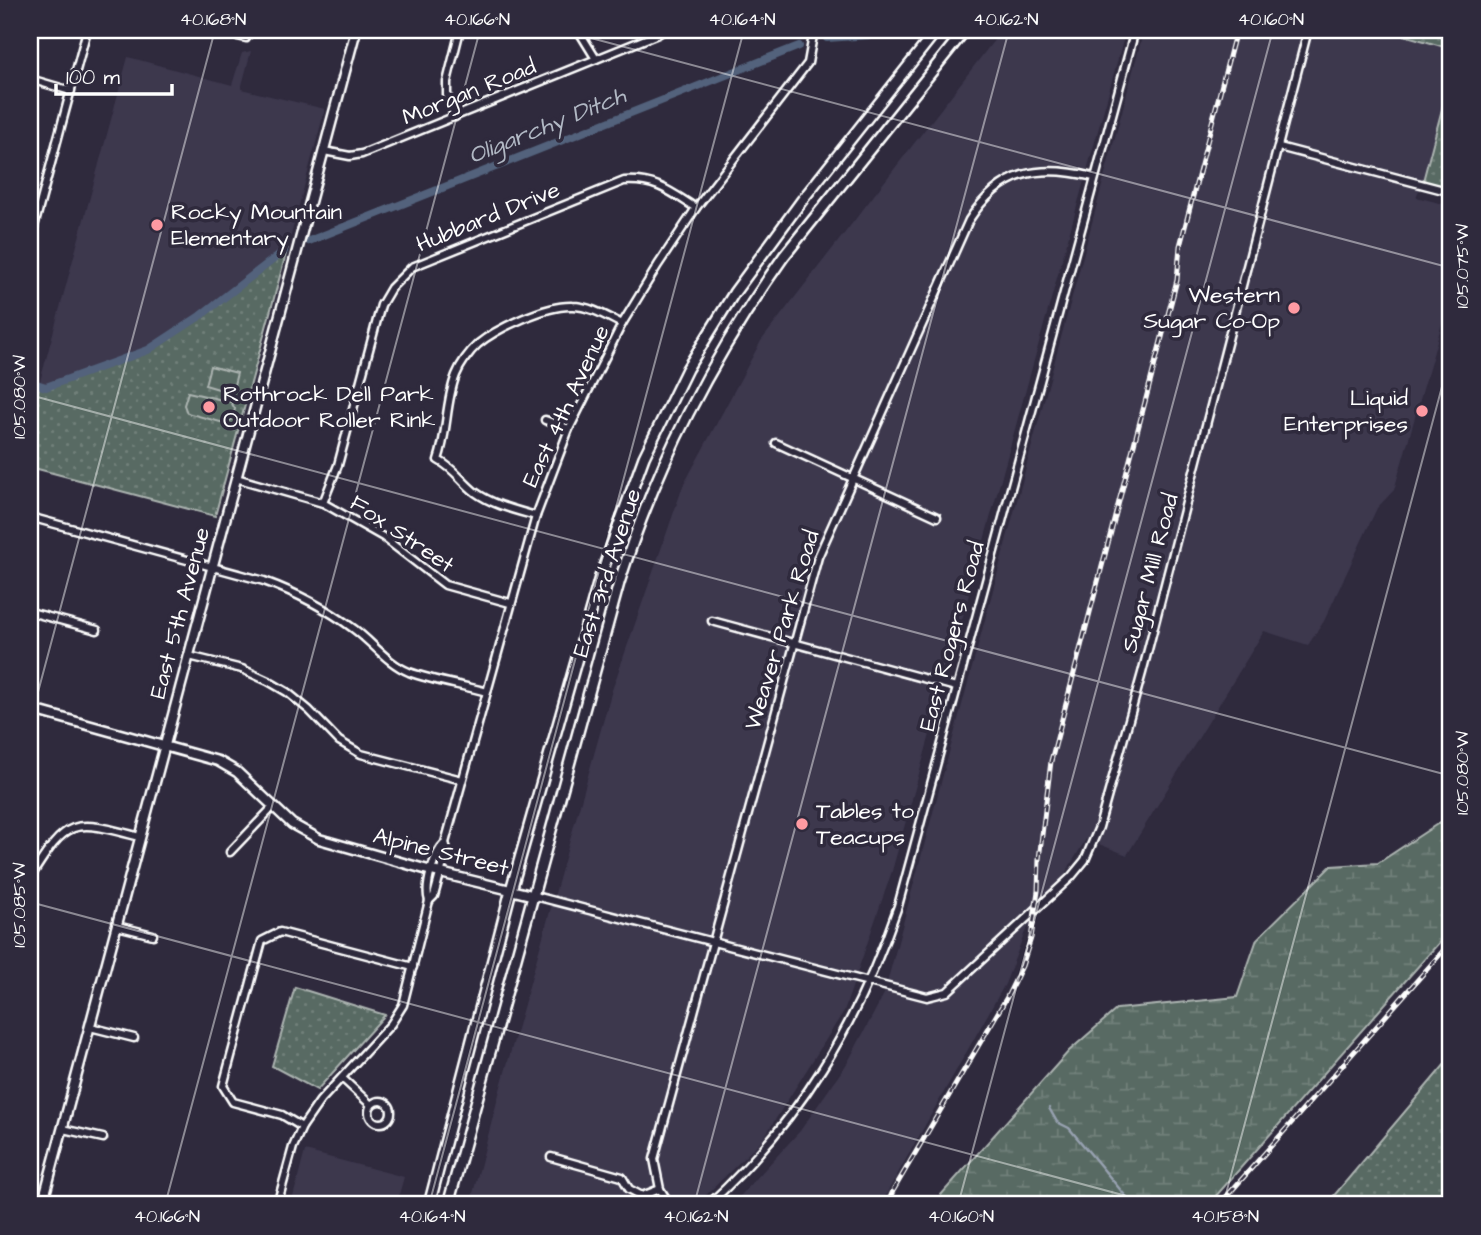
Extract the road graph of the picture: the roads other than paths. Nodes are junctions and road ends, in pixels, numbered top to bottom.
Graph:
1 (87, 30) edge
2 (211, 30) edge
3 (248, 30) edge
4 (356, 30) edge
5 (460, 30) edge
6 (576, 30) edge
7 (664, 30) edge
8 (814, 30) edge
9 (937, 30) edge
10 (963, 30) edge
11 (1135, 30) edge
12 (1308, 30) edge
13 (596, 60) junction
14 (30, 79) edge
15 (71, 91) junction
16 (455, 117) junction
17 (1279, 147) junction
18 (324, 151) junction
19 (1094, 177) junction
20 (1451, 192) edge
21 (696, 208) junction
22 (31, 234) edge
23 (622, 324) junction
24 (545, 420) dead end
25 (569, 429) junction
26 (776, 443) dead end
27 (852, 477) junction
28 (236, 478) junction
29 (323, 503) junction
30 (536, 516) junction
31 (30, 517) edge
32 (937, 517) dead end
33 (213, 567) junction
34 (510, 603) junction
35 (30, 612) edge
36 (712, 621) dead end
37 (97, 630) dead end
38 (793, 642) junction
39 (189, 656) junction
40 (956, 687) junction
41 (487, 692) junction
42 (30, 709) edge
43 (165, 745) junction
44 (462, 780) junction
45 (272, 808) junction
46 (141, 837) junction
47 (230, 852) dead end
48 (437, 872) junction
49 (30, 878) edge
50 (511, 890) junction
51 (535, 896) junction
52 (117, 926) junction
53 (153, 935) dead end
54 (713, 943) junction
55 (412, 967) junction
56 (869, 984) junction
57 (90, 1027) junction
58 (134, 1038) dead end
59 (342, 1078) junction
60 (371, 1105) dead end
61 (302, 1127) junction
62 (63, 1129) junction
63 (103, 1139) dead end
64 (551, 1157) dead end
65 (660, 1189) junction
66 (42, 1205) edge
67 (277, 1205) edge
68 (429, 1205) edge
69 (448, 1205) edge
70 (670, 1205) edge
71 (708, 1205) edge

1 - 15 street
2 - 3 street
4 - 18 street, East 5th Avenue
5 - 16 street
6 - 13 street
7 - 13 street, Morgan Road
8 - 21 street, East 4th Avenue
9 - 50 main road, East 3rd Avenue
10 - 51 main road, East 3rd Avenue
11 - 19 street, East Rogers Road
12 - 17 street, Sugar Mill Road
13 - 16 street, Morgan Road
14 - 15 street
15 - 22 street
16 - 18 street, Morgan Road
17 - 20 street
17 - 56 street, Sugar Mill Road
18 - 28 street, East 5th Avenue
19 - 27 street, Weaver Park Road
19 - 40 street, East Rogers Road
21 - 23 street, East 4th Avenue
21 - 29 street, Hubbard Drive
23 - 25 street, East 4th Avenue
23 - 30 street
24 - 25 street
25 - 30 street, East 4th Avenue
26 - 27 street
27 - 32 street
27 - 38 street, Weaver Park Road
28 - 29 street, Fox Street
28 - 33 street, East 5th Avenue
29 - 34 street, Fox Street
30 - 34 street, East 4th Avenue
31 - 33 street
33 - 39 street, East 5th Avenue
33 - 41 street
34 - 41 street, East 4th Avenue
35 - 37 street
36 - 38 street
38 - 40 street
38 - 54 street, Weaver Park Road
39 - 43 street, East 5th Avenue
39 - 44 street
40 - 56 street, East Rogers Road
41 - 44 street, East 4th Avenue
42 - 43 street, Alpine Street
43 - 45 street, Alpine Street
43 - 46 street, East 5th Avenue
44 - 48 street, East 4th Avenue
45 - 47 street
45 - 48 street, Alpine Street
46 - 49 street
46 - 52 street, East 5th Avenue
48 - 50 street, Alpine Street
48 - 55 street, East 4th Avenue
50 - 51 street, Alpine Street
50 - 68 main road, East 3rd Avenue
51 - 54 street, Alpine Street
51 - 69 main road, East 3rd Avenue
52 - 53 street
52 - 57 street, East 5th Avenue
54 - 56 street, Alpine Street
54 - 65 street, Weaver Park Road
55 - 59 street, East 4th Avenue
55 - 61 street
56 - 71 street, East Rogers Road
57 - 58 street
57 - 62 street, East 5th Avenue
59 - 60 street
59 - 61 street, East 4th Avenue
61 - 67 street, East 4th Avenue
62 - 63 street
62 - 66 street, East 5th Avenue
64 - 65 street
65 - 70 street, Weaver Park Road

